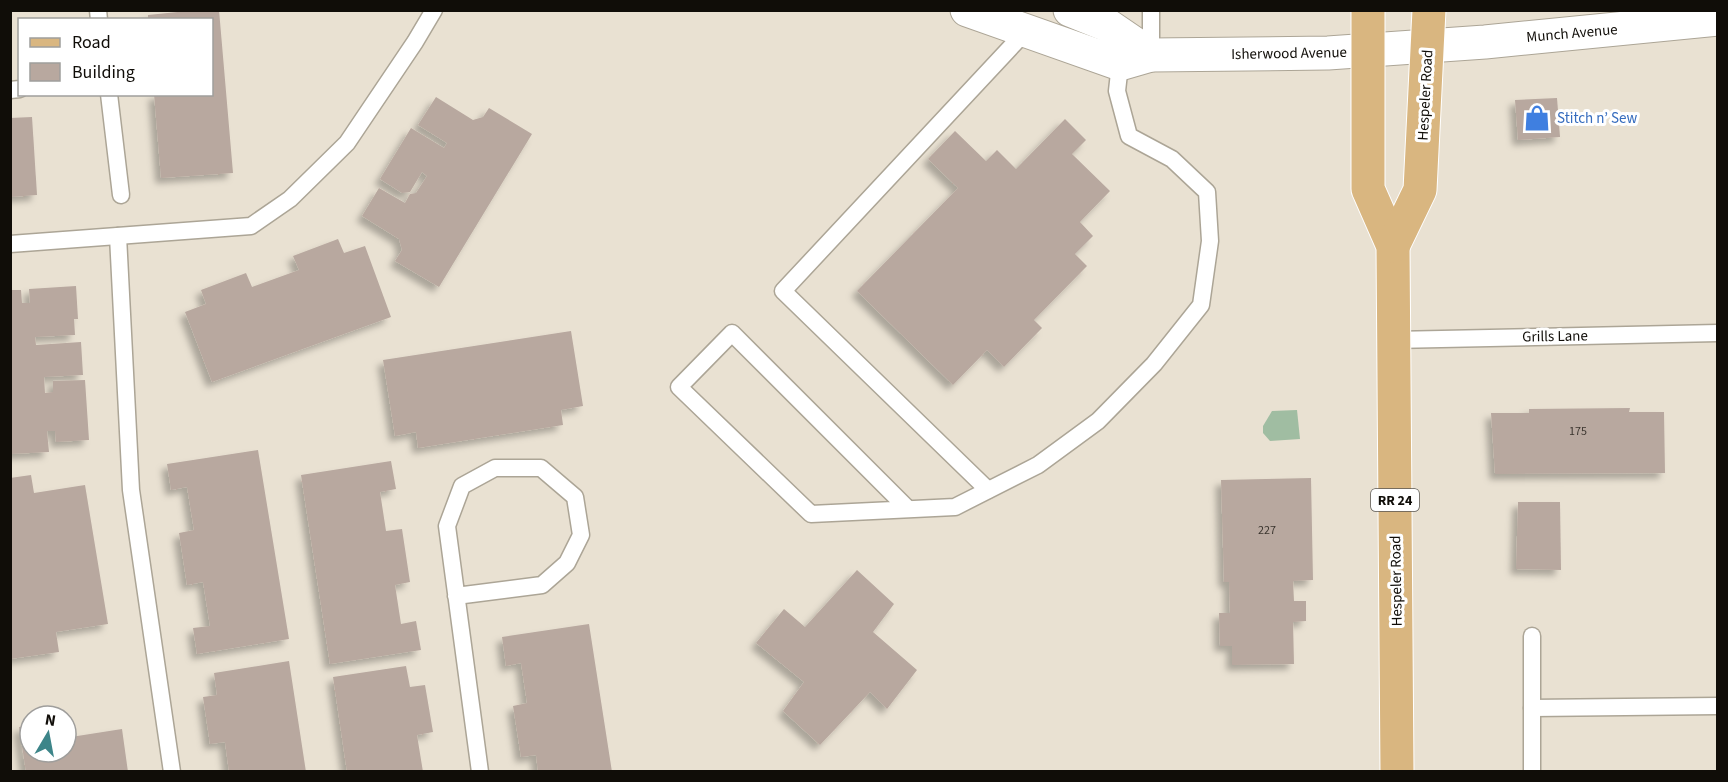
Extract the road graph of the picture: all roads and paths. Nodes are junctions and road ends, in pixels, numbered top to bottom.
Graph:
1 (434, 10) edge
2 (967, 10) edge
3 (1070, 10) edge
4 (1151, 10) edge
5 (1368, 10) edge
6 (1428, 10) edge
7 (1718, 19) edge
8 (1025, 32) junction
9 (1427, 46) junction
10 (1368, 50) junction
11 (1151, 55) junction
12 (1120, 64) junction
13 (109, 96) edge
14 (121, 195) dead end
15 (118, 236) junction
16 (10, 244) edge
17 (1393, 246) junction
18 (1718, 333) edge
19 (1393, 340) junction
20 (988, 490) junction
21 (908, 509) junction
22 (456, 596) junction
23 (1532, 636) dead end
24 (1718, 706) edge
25 (1532, 708) junction
26 (172, 771) edge
27 (480, 771) edge
28 (1397, 771) edge
29 (1532, 771) edge

1 - 15 lane
2 - 8 street
3 - 11 street
4 - 11 lane
5 - 10 main road, Hespeler Road / RR 24
6 - 9 main road, Hespeler Road / RR 24
7 - 9 street, Munch Avenue
8 - 12 street
8 - 20 lane
9 - 10 street, Isherwood Avenue
9 - 17 main road, Hespeler Road / RR 24
10 - 11 street, Isherwood Avenue
10 - 17 main road, Hespeler Road / RR 24
11 - 12 street, Isherwood Avenue
12 - 20 lane
13 - 14 lane
15 - 16 lane
15 - 26 lane
17 - 19 main road, Hespeler Road / RR 24
18 - 19 lane, Grills Lane
19 - 28 main road, Hespeler Road / RR 24
20 - 21 lane
21 - 21 lane
22 - 22 lane
22 - 27 lane
23 - 25 lane
24 - 25 lane
25 - 29 lane

